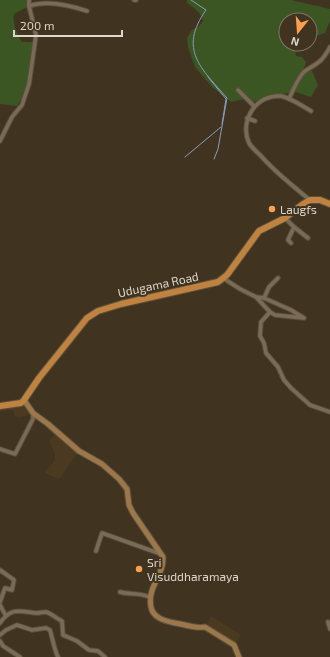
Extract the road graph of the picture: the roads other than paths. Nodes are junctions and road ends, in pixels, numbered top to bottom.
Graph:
1 (28, 0) edge
2 (29, 6) junction
3 (87, 11) dead end
4 (330, 47) edge
5 (238, 90) dead end
6 (289, 99) junction
7 (254, 106) junction
8 (311, 110) dead end
9 (247, 118) junction
10 (254, 121) dead end
11 (0, 141) edge
12 (310, 200) junction
13 (330, 204) edge
14 (285, 218) junction
15 (294, 227) junction
16 (308, 238) dead end
17 (291, 243) dead end
18 (223, 278) junction
19 (278, 278) dead end
20 (256, 297) junction
21 (264, 298) junction
22 (270, 312) junction
23 (24, 400) junction
24 (0, 406) edge
25 (330, 412) edge
26 (33, 413) junction
27 (0, 449) edge
28 (96, 551) dead end
29 (158, 553) junction
30 (0, 570) edge
31 (120, 592) dead end
32 (149, 597) junction
33 (0, 603) edge
34 (6, 616) junction
35 (328, 622) dead end
36 (0, 623) edge
37 (330, 629) edge
38 (0, 635) edge
39 (0, 641) edge
40 (20, 657) edge
41 (58, 657) edge
42 (104, 657) edge
43 (239, 657) edge

1 - 2 street
2 - 3 street
2 - 11 street
4 - 6 street
5 - 7 street
6 - 7 street
6 - 8 street
7 - 9 street
9 - 10 street
9 - 12 street
12 - 13 main road
12 - 14 main road
14 - 15 street
14 - 18 main road
15 - 16 street
15 - 17 street
18 - 20 street
18 - 23 main road, Udugama Road
19 - 21 street
20 - 21 street
20 - 22 street
21 - 22 street
22 - 25 street
23 - 24 main road
23 - 26 main road
26 - 27 street
26 - 29 main road
28 - 29 street
29 - 32 main road
30 - 33 street
31 - 32 street
32 - 43 main road
33 - 34 street
34 - 36 street
34 - 42 street
35 - 37 street
38 - 41 street
39 - 40 street

